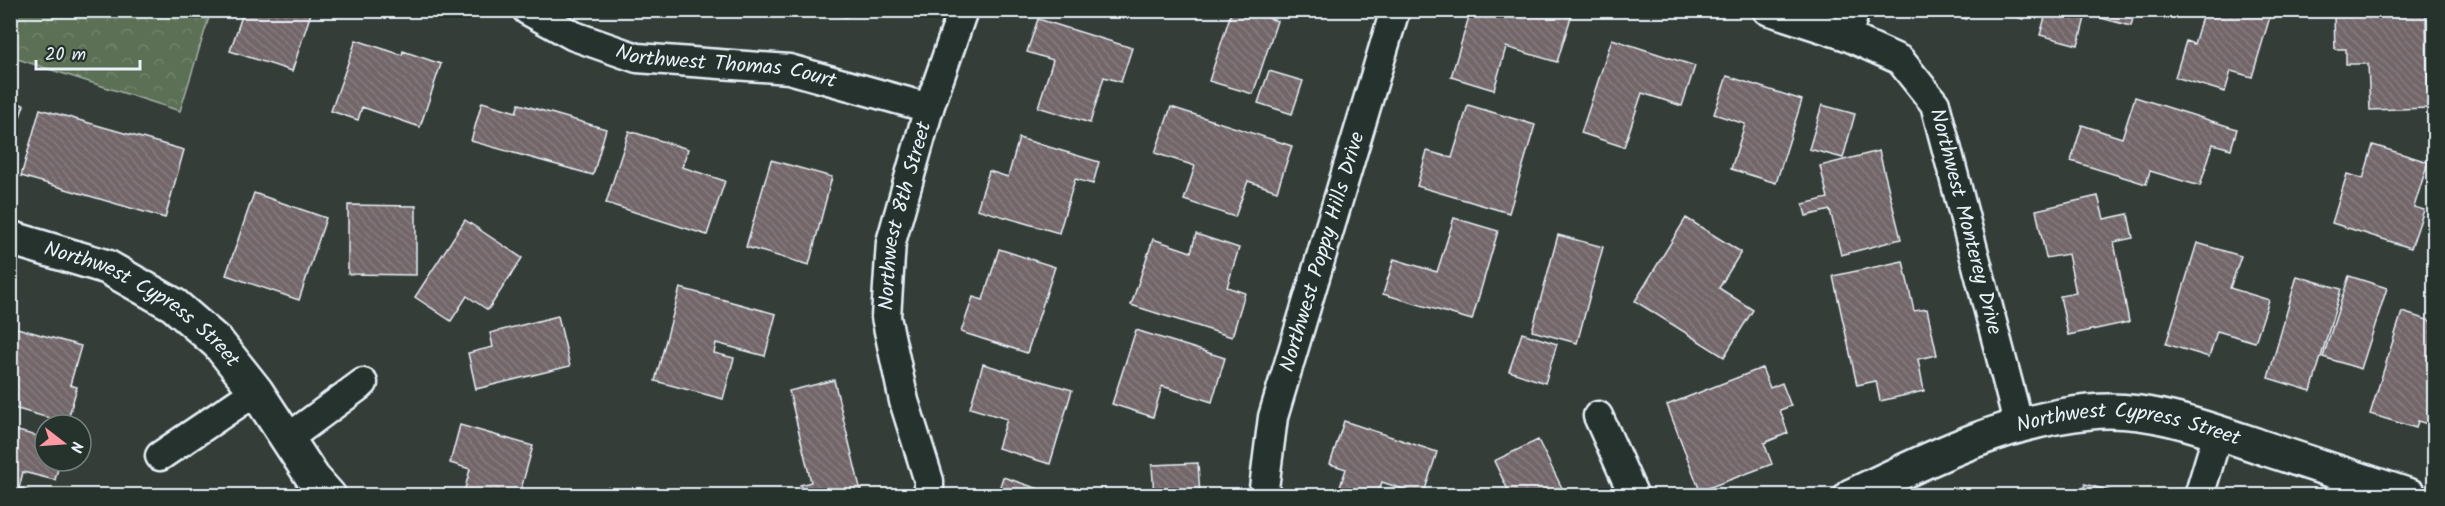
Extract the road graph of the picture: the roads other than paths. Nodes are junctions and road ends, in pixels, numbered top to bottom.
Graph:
1 (527, 10) edge
2 (963, 10) edge
3 (1395, 10) edge
4 (1767, 10) edge
5 (1851, 23) edge
6 (929, 108) junction
7 (10, 238) edge
8 (363, 383) dead end
9 (256, 392) junction
10 (1598, 416) dead end
11 (2019, 426) junction
12 (2218, 433) junction
13 (287, 439) junction
14 (159, 456) dead end
15 (329, 495) edge
16 (929, 495) edge
17 (1263, 495) edge
18 (1634, 495) edge
19 (1851, 495) edge
20 (2199, 495) edge
21 (2409, 495) edge

1 - 6 street, Northwest Thomas Court
2 - 6 street, Northwest 8th Street
3 - 17 street, Northwest Poppy Hills Drive
4 - 5 street, Northwest Monterey Drive
5 - 11 street, Northwest Monterey Drive
6 - 16 street, Northwest 8th Street
7 - 9 street, Northwest Cypress Street
8 - 13 street
9 - 13 street, Northwest Cypress Street
9 - 14 street, Northwest Cypress Street
10 - 18 street
11 - 12 street, Northwest Cypress Street
11 - 19 street, Northwest Cypress Street
12 - 20 street
12 - 21 street, Northwest Cypress Street
13 - 15 street, Northwest Cypress Street

